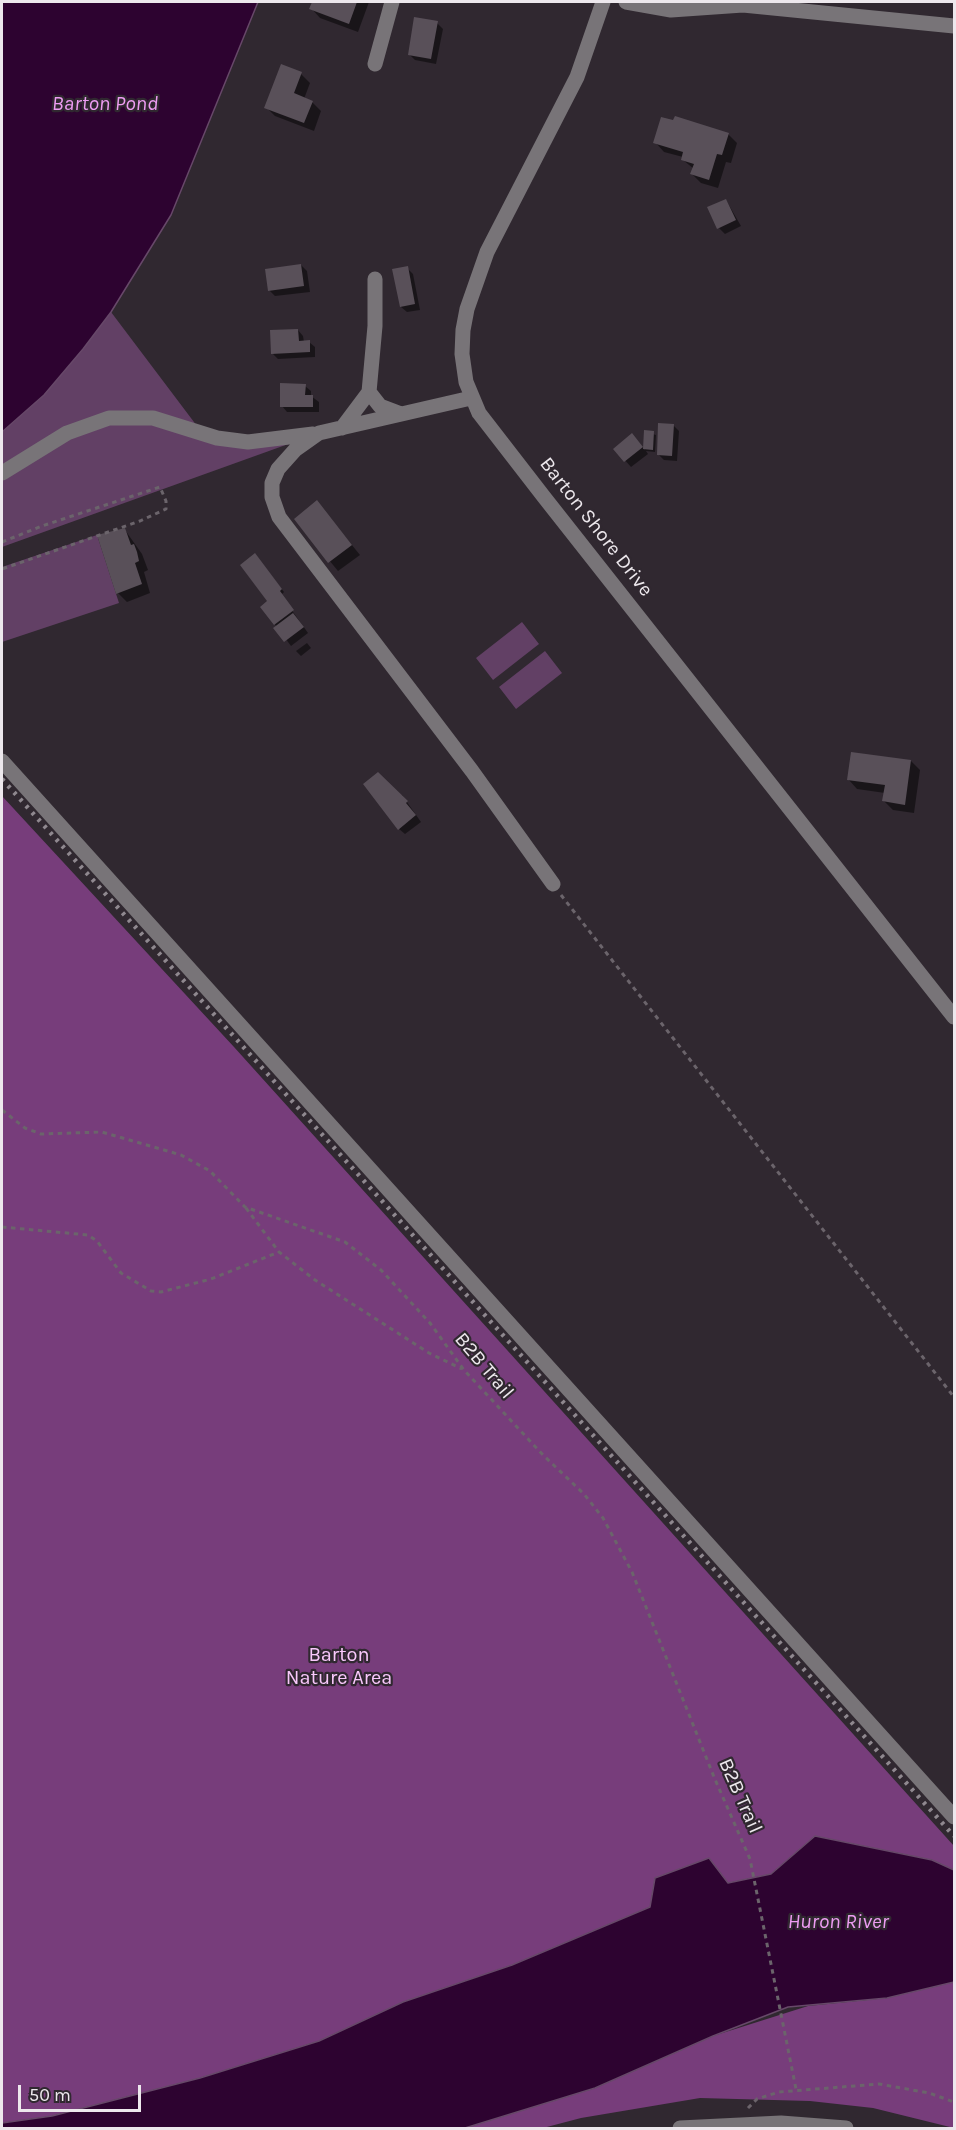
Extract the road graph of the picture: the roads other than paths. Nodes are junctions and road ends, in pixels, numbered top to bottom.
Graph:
1 (392, 2) edge
2 (603, 2) edge
3 (626, 2) edge
4 (954, 26) edge
5 (375, 64) dead end
6 (375, 279) dead end
7 (369, 392) junction
8 (471, 398) junction
9 (401, 414) junction
10 (342, 428) junction
11 (319, 434) junction
12 (2, 473) edge
13 (2, 761) edge
14 (553, 884) road end
15 (954, 1017) edge
16 (954, 1816) edge
17 (680, 2128) edge
18 (846, 2128) edge

1 - 5 street
2 - 8 street, Barton Shore Drive
3 - 4 street
6 - 7 street
7 - 9 street
7 - 10 street
8 - 9 street
8 - 15 street, Barton Shore Drive
9 - 10 street
10 - 11 street
11 - 12 street
11 - 14 street
13 - 16 street
17 - 18 street

